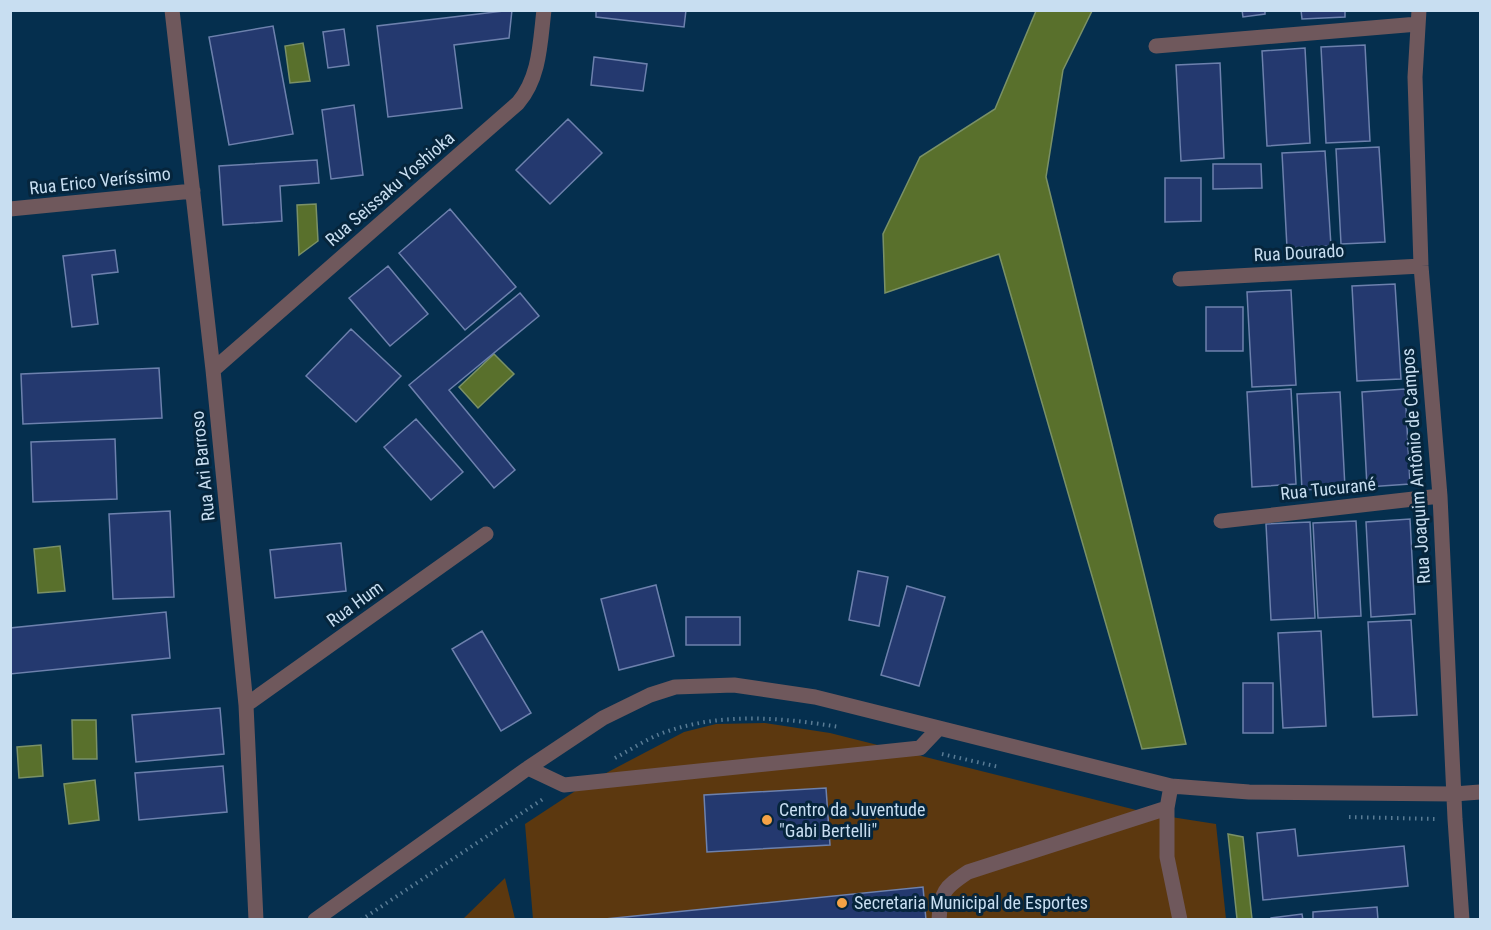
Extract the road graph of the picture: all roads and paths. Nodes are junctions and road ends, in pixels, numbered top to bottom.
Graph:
1 (172, 10) edge
2 (544, 10) edge
3 (1418, 17) edge
4 (1156, 46) dead end
5 (193, 191) junction
6 (10, 209) edge
7 (1421, 266) junction
8 (1180, 279) dead end
9 (213, 370) junction
10 (1440, 496) junction
11 (1221, 521) dead end
12 (486, 534) dead end
13 (246, 705) junction
14 (846, 728) dead end
15 (938, 729) junction
16 (920, 748) junction
17 (605, 763) dead end
18 (528, 768) junction
19 (1010, 770) dead end
20 (564, 785) junction
21 (1171, 786) junction
22 (1480, 792) edge
23 (1454, 794) junction
24 (1167, 808) junction
25 (1345, 816) dead end
26 (1455, 819) junction
27 (256, 920) edge
28 (315, 920) edge
29 (361, 920) edge
30 (939, 920) edge
31 (1180, 920) edge
32 (1462, 920) edge

1 - 5 street, Rua Ari Barroso
2 - 9 street, Rua Seissaku Yoshioka
3 - 4 street
3 - 7 street, Rua Joaquim Antônio de Campos
5 - 6 street, Rua Erico Veríssimo
5 - 9 street, Rua Ari Barroso
7 - 8 street, Rua Dourado
7 - 10 street, Rua Joaquim Antônio de Campos
9 - 13 street, Rua Ari Barroso
10 - 11 street, Rua Tucurané
10 - 23 street, Rua Joaquim Antônio de Campos
12 - 13 street, Rua Hum
13 - 27 street, Rua Ari Barroso
14 - 17 path
15 - 16 street
15 - 18 street
15 - 21 street
16 - 19 path
16 - 20 street
18 - 20 street
18 - 28 street
20 - 29 path
21 - 23 street
21 - 24 street
22 - 23 street
23 - 26 street, Rua Joaquim Antônio de Campos
24 - 30 street
24 - 31 street
25 - 26 path
26 - 32 street, Rua Joaquim Antônio de Campos

